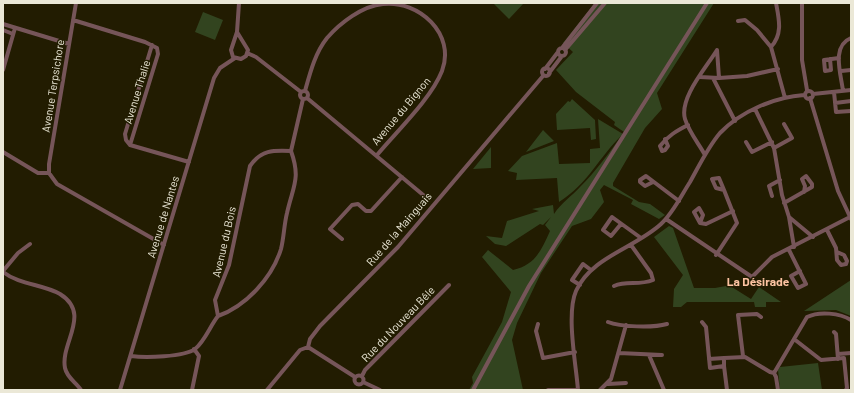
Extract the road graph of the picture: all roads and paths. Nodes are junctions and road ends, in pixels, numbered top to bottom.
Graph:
1 (76, 3) edge
2 (239, 3) edge
3 (597, 3) edge
4 (605, 3) edge
5 (707, 3) edge
6 (776, 3) edge
7 (802, 3) edge
8 (73, 20) junction
9 (738, 21) dead end
10 (3, 24) edge
11 (15, 28) junction
12 (3, 30) edge
13 (237, 32) junction
14 (13, 34) junction
15 (851, 38) edge
16 (234, 43) junction
17 (243, 43) junction
18 (69, 44) junction
19 (152, 45) junction
20 (771, 47) junction
21 (564, 49) junction
22 (558, 52) junction
23 (247, 53) junction
24 (562, 56) junction
25 (235, 58) junction
26 (839, 58) junction
27 (830, 59) dead end
28 (545, 69) junction
29 (778, 69) junction
30 (3, 70) edge
31 (851, 70) edge
32 (840, 71) junction
33 (550, 73) junction
34 (544, 76) junction
35 (700, 76) junction
36 (713, 78) junction
37 (719, 78) junction
38 (843, 90) junction
39 (851, 90) edge
40 (303, 92) junction
41 (806, 92) junction
42 (834, 92) junction
43 (813, 94) junction
44 (786, 98) junction
45 (810, 98) junction
46 (305, 99) junction
47 (851, 101) edge
48 (835, 103) junction
49 (755, 109) junction
50 (851, 111) edge
51 (735, 121) junction
52 (784, 124) dead end
53 (688, 125) junction
54 (665, 139) dead end
55 (746, 142) dead end
56 (772, 142) junction
57 (130, 145) junction
58 (774, 148) junction
59 (291, 151) junction
60 (3, 152) edge
61 (376, 155) junction
62 (705, 155) junction
63 (189, 162) junction
64 (49, 173) junction
65 (402, 177) junction
66 (780, 180) junction
67 (653, 182) dead end
68 (724, 190) dead end
69 (804, 192) dead end
70 (772, 196) dead end
71 (428, 199) dead end
72 (679, 201) junction
73 (784, 203) junction
74 (733, 211) junction
75 (789, 217) junction
76 (850, 218) edge
77 (666, 220) junction
78 (700, 223) dead end
79 (621, 224) junction
80 (827, 230) junction
81 (813, 237) junction
82 (641, 238) junction
83 (342, 239) dead end
84 (30, 244) dead end
85 (164, 245) junction
86 (631, 245) junction
87 (794, 247) junction
88 (789, 250) junction
89 (837, 252) dead end
90 (716, 255) junction
91 (591, 270) junction
92 (3, 271) edge
93 (800, 271) dead end
94 (449, 285) dead end
95 (580, 285) junction
96 (614, 286) dead end
97 (218, 316) junction
98 (761, 317) dead end
99 (851, 320) edge
100 (608, 322) dead end
101 (702, 322) dead end
102 (538, 324) dead end
103 (666, 324) dead end
104 (626, 325) junction
105 (834, 332) dead end
106 (794, 339) junction
107 (308, 347) junction
108 (194, 350) junction
109 (575, 352) junction
110 (851, 352) edge
111 (619, 353) junction
112 (649, 355) junction
113 (662, 355) dead end
114 (838, 355) junction
115 (131, 356) junction
116 (742, 356) junction
117 (724, 358) junction
118 (709, 359) junction
119 (724, 366) junction
120 (774, 373) junction
121 (362, 376) junction
122 (355, 377) junction
123 (363, 382) junction
124 (626, 383) dead end
125 (356, 384) junction
126 (608, 384) junction
127 (81, 390) edge
128 (120, 390) edge
129 (192, 390) edge
130 (267, 390) edge
131 (353, 390) edge
132 (380, 390) edge
133 (473, 390) edge
134 (548, 390) edge
135 (578, 390) edge
136 (600, 390) edge
137 (664, 390) edge
138 (727, 390) edge
139 (778, 390) edge
140 (846, 390) edge

1 - 8 street, Avenue Terpsichore
2 - 13 street
3 - 21 street
4 - 21 street
5 - 133 street
6 - 20 street
7 - 41 street
8 - 18 street, Avenue Terpsichore
8 - 19 street, Avenue Thalie
9 - 20 street
10 - 11 street
11 - 14 street
11 - 18 street
12 - 14 street
13 - 16 street
13 - 17 street
14 - 30 street
15 - 26 street
16 - 17 street
16 - 25 street
17 - 23 street
18 - 64 street, Avenue Terpsichore
19 - 57 street
19 - 57 street, Avenue Thalie
20 - 29 street
21 - 22 street
21 - 24 street
22 - 24 street
22 - 28 street
23 - 25 street
23 - 40 street
24 - 33 street
25 - 63 street, Avenue de Nantes
26 - 27 street
26 - 32 street
28 - 33 street
28 - 34 street
29 - 37 street
29 - 44 street
31 - 32 street
32 - 38 street
33 - 34 street
34 - 107 street, Rue de la Mainguais
35 - 36 street
35 - 37 street
35 - 53 street
36 - 37 street
36 - 51 street
38 - 39 street
38 - 42 street
40 - 46 street
40 - 46 street
40 - 61 street, Avenue du Bignon
41 - 43 street
41 - 44 street
41 - 45 street
42 - 43 street
42 - 48 street
43 - 45 street
44 - 49 street
45 - 76 street
46 - 59 street
46 - 61 street
47 - 48 street
48 - 50 street
49 - 51 street
49 - 56 street
51 - 62 street
52 - 58 street
53 - 54 street
53 - 62 street
55 - 56 street
56 - 58 street
57 - 63 street
58 - 66 street
59 - 97 street
59 - 97 street, Avenue du Bois
60 - 64 street
61 - 65 street
62 - 72 street
63 - 85 street, Avenue de Nantes
64 - 85 street
65 - 71 street
65 - 83 street
66 - 70 street
66 - 73 street
67 - 72 street
68 - 74 street
69 - 73 street
72 - 77 street
73 - 75 street
74 - 78 street
74 - 90 street
75 - 81 street
75 - 87 street
76 - 80 street
77 - 82 street
77 - 90 street
79 - 79 street
79 - 82 street
80 - 81 street
80 - 89 street
81 - 87 street
82 - 86 street
84 - 92 street
85 - 115 street, Avenue de Nantes
86 - 91 street
86 - 96 street
87 - 88 street
88 - 90 street
88 - 93 street
91 - 95 street
91 - 95 street
92 - 127 street
94 - 121 street, Rue du Nouveau Bêle
95 - 109 street
97 - 108 street
98 - 116 street
99 - 106 street
100 - 104 street
101 - 118 street
102 - 109 street
103 - 104 street
104 - 111 street
105 - 114 street
106 - 114 street
106 - 120 street
107 - 122 street
107 - 130 street, Rue de la Mainguais
108 - 115 street
108 - 129 street
109 - 135 street
110 - 114 street
111 - 112 street
111 - 126 street
112 - 113 street
112 - 137 street
114 - 140 street
115 - 128 street, Avenue de Nantes
116 - 117 street
116 - 120 street
117 - 118 street
117 - 119 street
118 - 119 street
119 - 138 street
120 - 139 street
121 - 122 street
121 - 123 street
122 - 125 street
123 - 125 street
123 - 132 street
124 - 126 street
125 - 131 street
126 - 136 street
134 - 135 street

